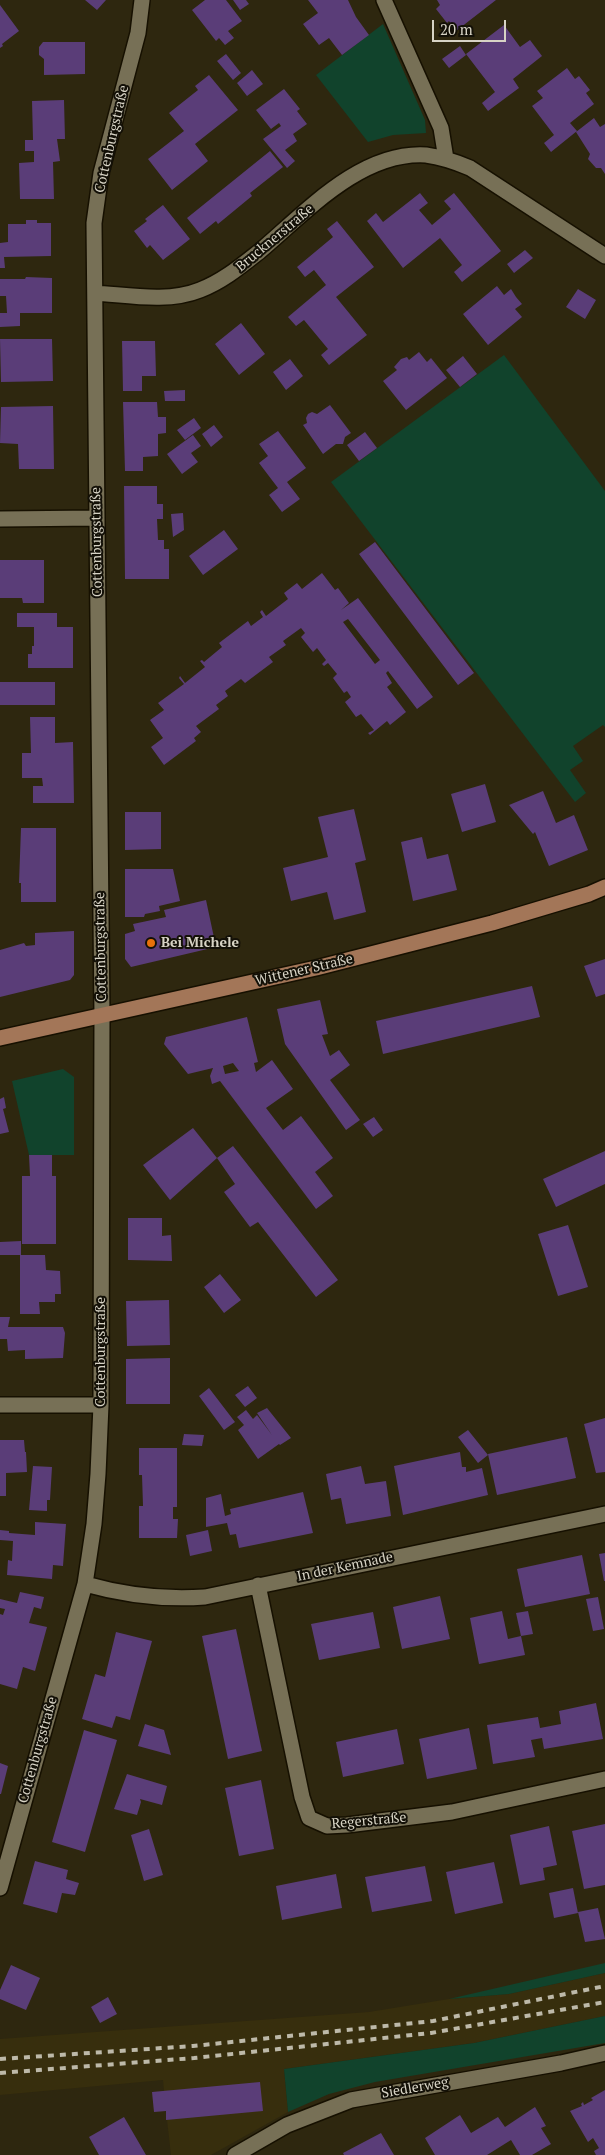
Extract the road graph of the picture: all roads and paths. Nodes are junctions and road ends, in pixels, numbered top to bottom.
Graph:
1 (142, 0) edge
2 (384, 0) edge
3 (446, 159) junction
4 (605, 256) edge
5 (95, 293) junction
6 (0, 518) edge
7 (97, 518) junction
8 (605, 887) edge
9 (102, 1015) junction
10 (0, 1038) edge
11 (0, 1405) edge
12 (100, 1405) junction
13 (605, 1514) edge
14 (85, 1584) junction
15 (258, 1585) junction
16 (605, 1778) edge
17 (0, 1888) edge
18 (605, 2053) edge
19 (235, 2155) edge

1 - 5 street, Cottenburgstraße
2 - 3 street
3 - 4 street, Brucknerstraße
3 - 5 street, Brucknerstraße
5 - 7 street, Cottenburgstraße
6 - 7 street
7 - 9 street, Cottenburgstraße
8 - 9 main road, Wittener Straße
9 - 10 main road, Wittener Straße
9 - 12 street, Cottenburgstraße
11 - 12 street
12 - 14 street, Cottenburgstraße
13 - 15 street, In der Kemnade
14 - 15 street, In der Kemnade
14 - 17 street, Cottenburgstraße
15 - 16 street, Regerstraße
18 - 19 street, Siedlerweg

